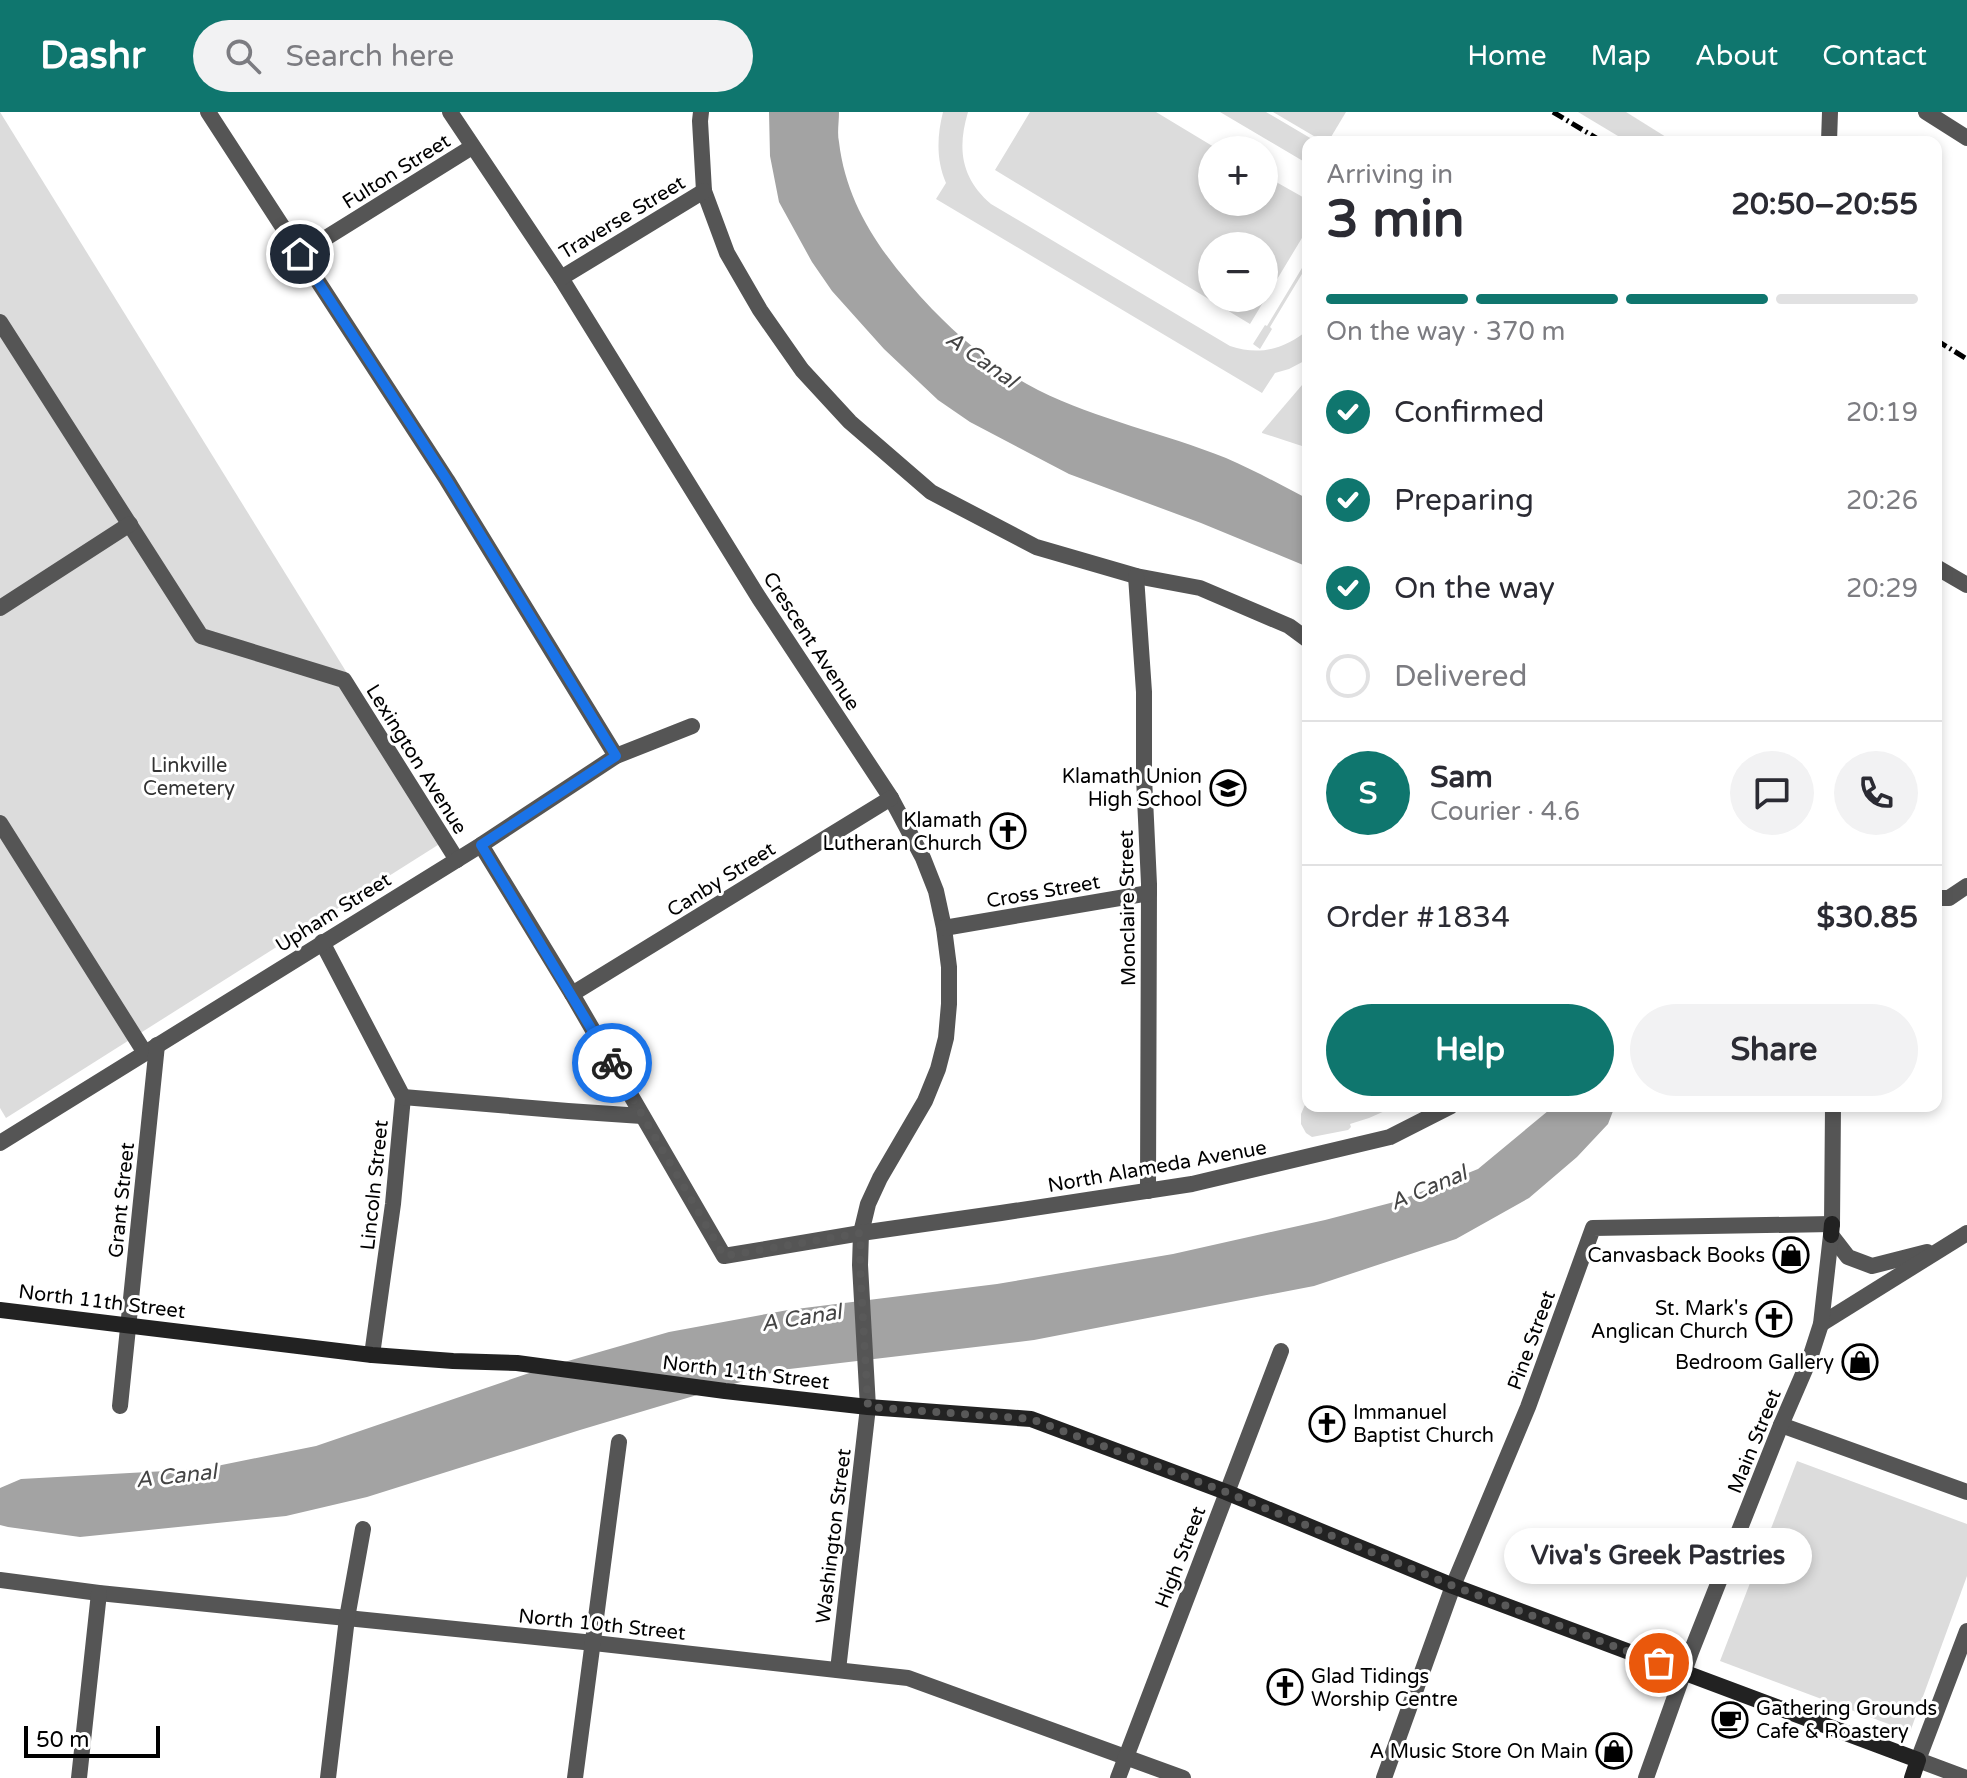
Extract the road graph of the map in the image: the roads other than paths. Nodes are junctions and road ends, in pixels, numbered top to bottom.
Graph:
1 (208, 112) edge
2 (450, 112) edge
3 (701, 112) edge
4 (1830, 112) edge
5 (1926, 112) edge
6 (1829, 136) edge
7 (1967, 138) edge
8 (472, 147) junction
9 (704, 191) junction
10 (300, 254) junction
11 (561, 278) junction
12 (0, 322) edge
13 (130, 524) junction
14 (1942, 570) edge
15 (1136, 576) junction
16 (1967, 585) edge
17 (0, 608) edge
18 (1302, 636) edge
19 (692, 726) dead end
20 (616, 756) junction
21 (891, 798) junction
22 (0, 823) edge
23 (481, 845) junction
24 (457, 860) junction
25 (1967, 886) edge
26 (1149, 893) junction
27 (1942, 898) edge
28 (944, 928) junction
29 (322, 942) junction
30 (572, 994) junction
31 (151, 1049) junction
32 (403, 1097) junction
33 (1439, 1112) edge
34 (1833, 1112) edge
35 (642, 1116) junction
36 (0, 1143) edge
37 (1148, 1191) junction
38 (1832, 1229) junction
39 (861, 1233) junction
40 (1967, 1233) edge
41 (1944, 1247) junction
42 (0, 1310) edge
43 (129, 1324) junction
44 (1821, 1324) junction
45 (1281, 1351) dead end
46 (372, 1355) junction
47 (120, 1406) dead end
48 (868, 1407) junction
49 (1781, 1425) junction
50 (619, 1442) dead end
51 (1226, 1492) junction
52 (1967, 1492) edge
53 (363, 1529) dead end
54 (0, 1580) edge
55 (1453, 1586) junction
56 (99, 1593) junction
57 (347, 1618) junction
58 (1967, 1631) edge
59 (594, 1643) junction
60 (838, 1670) junction
61 (1683, 1672) junction
62 (1126, 1757) junction
63 (1918, 1760) junction
64 (79, 1778) edge
65 (328, 1778) edge
66 (575, 1778) edge
67 (1118, 1778) edge
68 (1183, 1778) edge
69 (1384, 1778) edge
70 (1646, 1778) edge
71 (1912, 1778) edge
72 (1966, 1778) edge

1 - 10 street
2 - 8 street, Crescent Avenue
3 - 9 street
4 - 6 street
5 - 7 street
8 - 10 street, Fulton Street
8 - 11 street, Crescent Avenue
9 - 11 street, Traverse Street
9 - 15 street
10 - 20 street
11 - 21 street, Crescent Avenue
12 - 13 street
13 - 17 street
13 - 24 street, Lexington Avenue
14 - 16 street
15 - 18 street
15 - 26 street, Monclaire Street
19 - 20 street, Upham Street
20 - 23 street, Upham Street
21 - 28 street, Crescent Avenue
21 - 30 street, Canby Street
22 - 31 street
23 - 24 street, Upham Street
23 - 30 street
24 - 29 street, Upham Street
25 - 27 street
26 - 28 street, Cross Street
26 - 37 street, Monclaire Street
28 - 39 street, Crescent Avenue
29 - 31 street, Upham Street
29 - 32 street, Lincoln Street
30 - 35 street
31 - 36 street, Upham Street
31 - 43 street, Grant Street
32 - 35 street
32 - 46 street, Lincoln Street
33 - 37 street, North Alameda Avenue
34 - 38 street, Main Street
35 - 39 street
37 - 39 street, North Alameda Avenue
38 - 41 street
38 - 44 street, Main Street
38 - 55 street, Pine Street
39 - 48 street, Crescent Avenue
40 - 41 street
41 - 44 street
42 - 43 main road, North 11th Street
43 - 46 main road, North 11th Street
43 - 47 street, Grant Street
44 - 49 street, Main Street
45 - 51 street, High Street
46 - 48 main road, North 11th Street
48 - 51 main road, North 11th Street
48 - 60 street, Washington Street
49 - 52 street
49 - 61 street, Main Street
50 - 59 street
51 - 55 main road, North 11th Street
51 - 62 street, High Street
53 - 57 street
54 - 56 street, North 10th Street
55 - 61 main road, North 11th Street
55 - 69 street, Pine Street
56 - 57 street, North 10th Street
56 - 64 street
57 - 59 street, North 10th Street
57 - 65 street
58 - 63 street
59 - 60 street, North 10th Street
59 - 66 street
60 - 62 street, North 10th Street
61 - 63 main road, North 11th Street
61 - 70 street, Main Street
62 - 67 street, High Street
62 - 68 street, North 10th Street
63 - 71 main road
63 - 72 street

